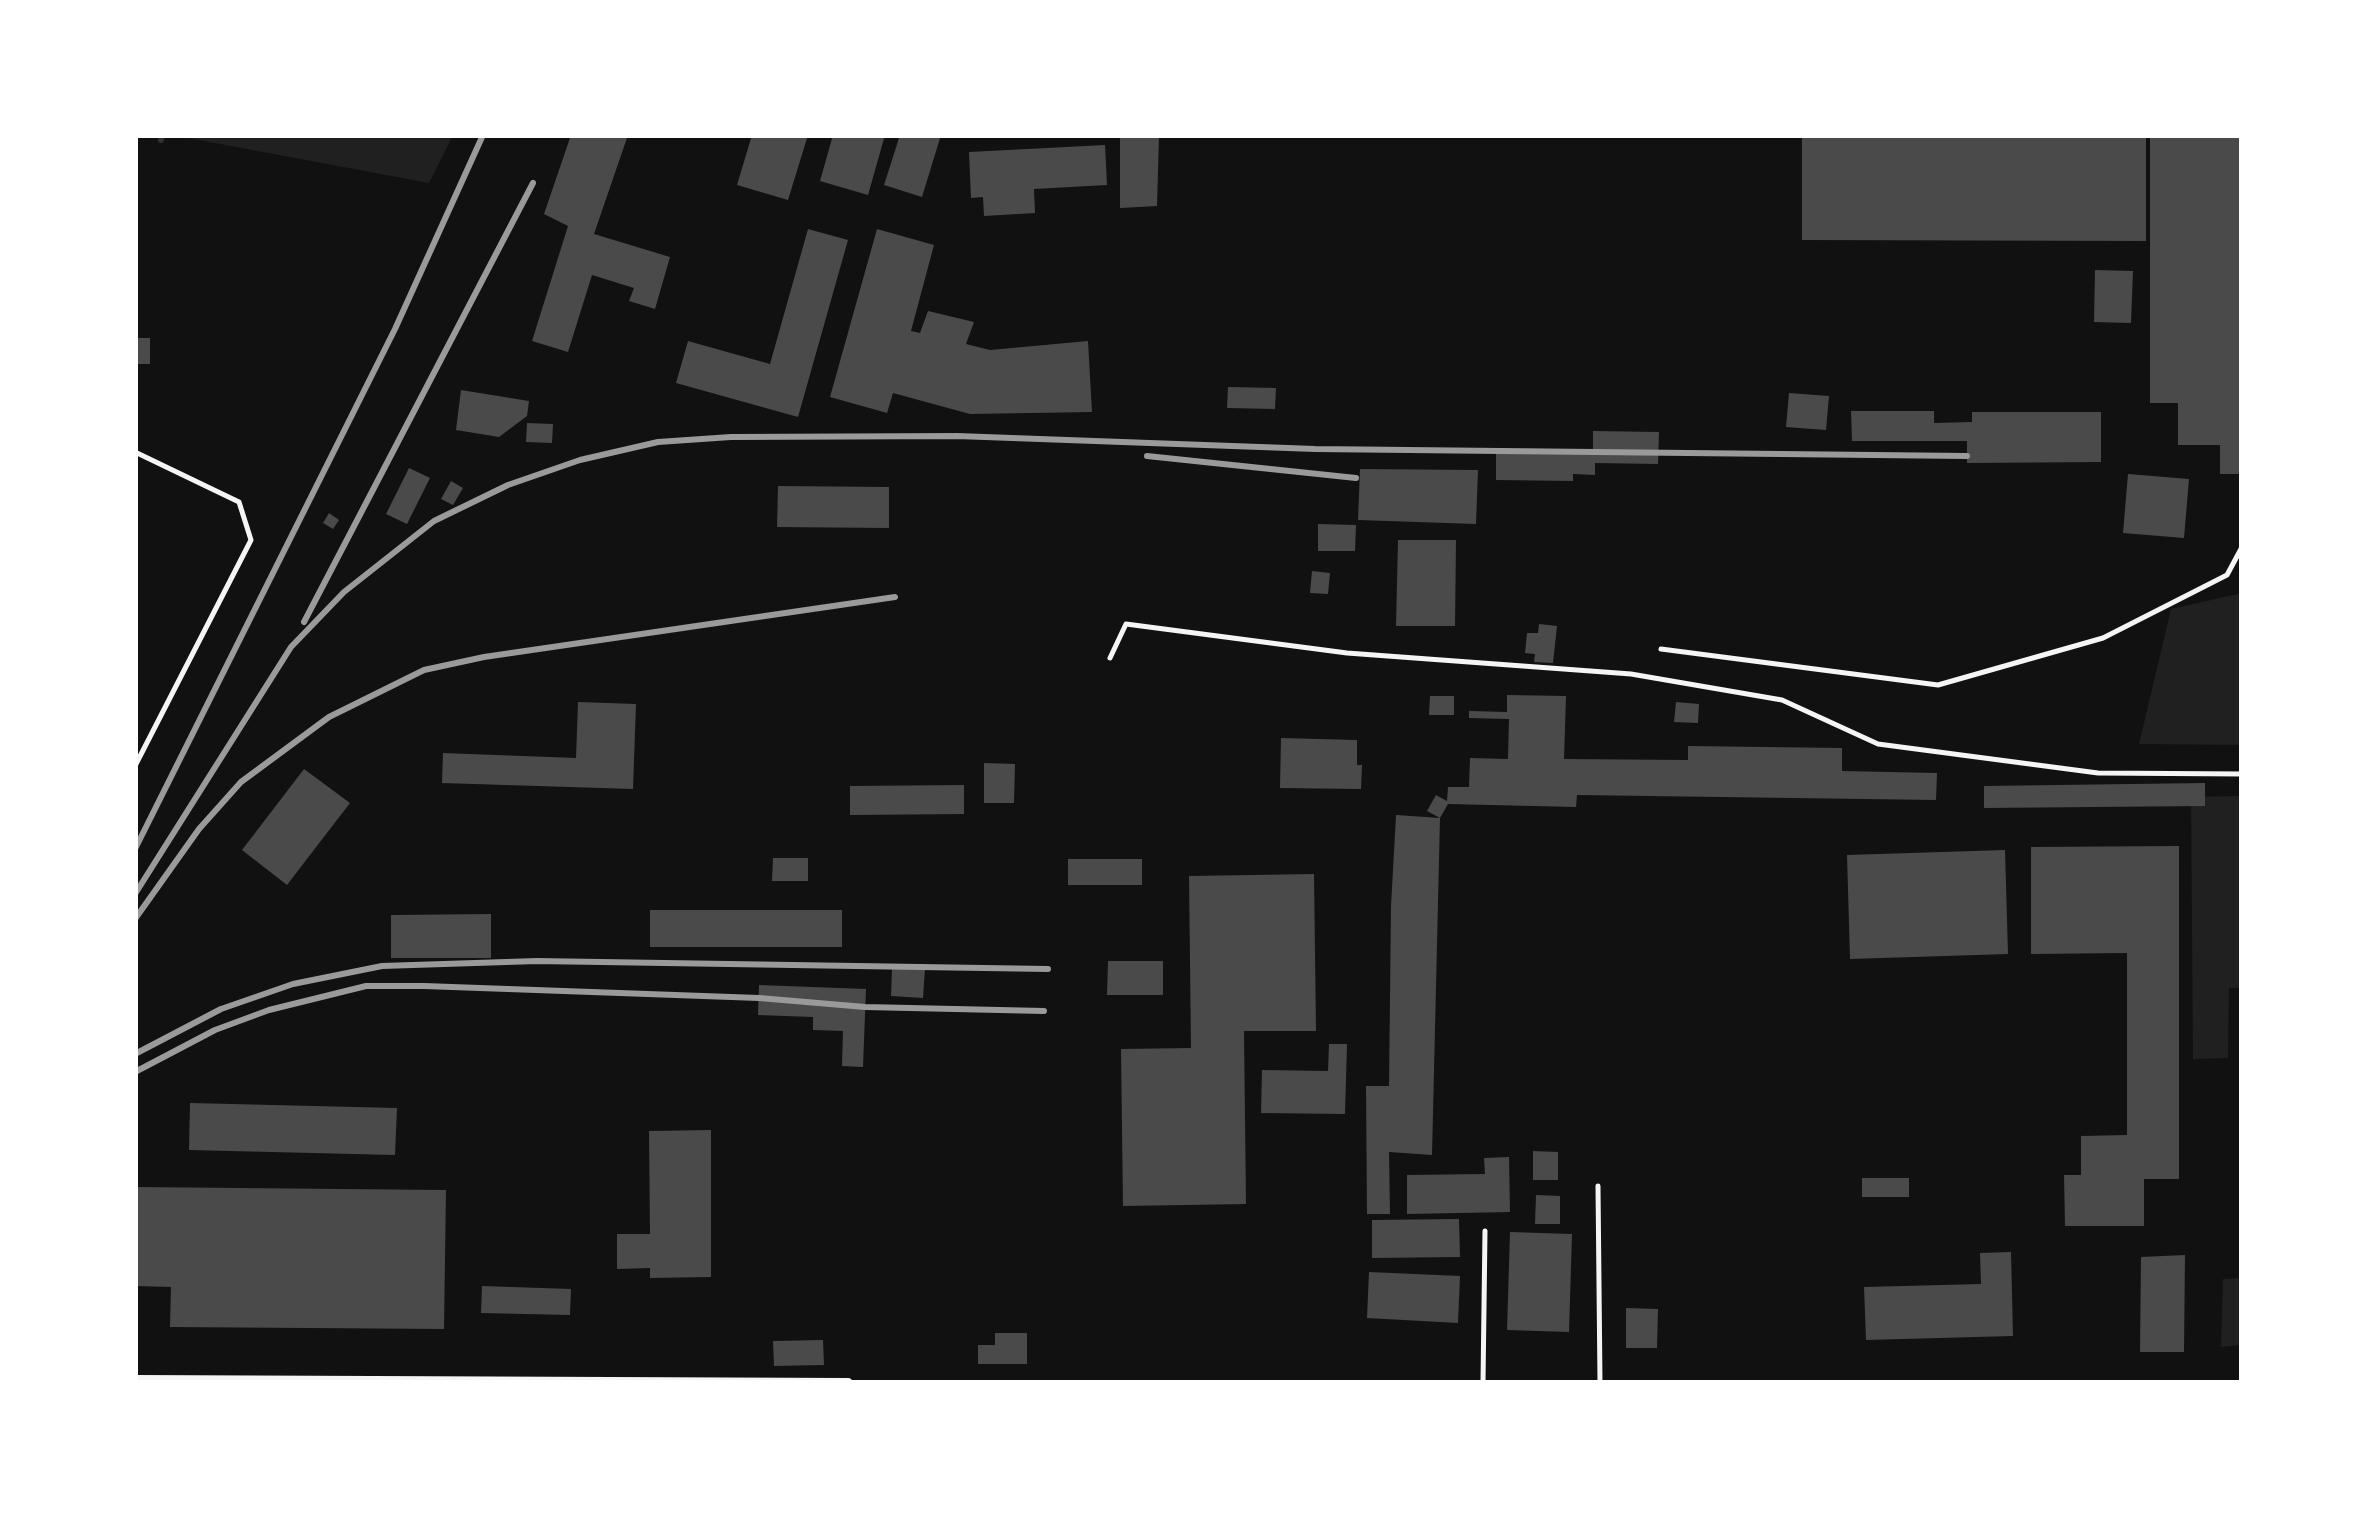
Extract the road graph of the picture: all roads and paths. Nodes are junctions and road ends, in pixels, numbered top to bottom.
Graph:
1 (135, 452) edge
2 (2242, 547) edge
3 (1661, 649) dead end
4 (1110, 658) dead end
5 (135, 766) edge
6 (2242, 774) edge
7 (1598, 1186) dead end
8 (1485, 1231) dead end
9 (138, 1381) edge
10 (463, 1382) edge
11 (510, 1382) edge
12 (661, 1382) edge
13 (848, 1383) edge
14 (1483, 1383) edge
15 (1600, 1383) edge

1 - 5 lane
2 - 3 lane
4 - 6 lane
7 - 15 lane
8 - 14 lane
9 - 10 street
10 - 11 street
11 - 12 street
12 - 13 street

